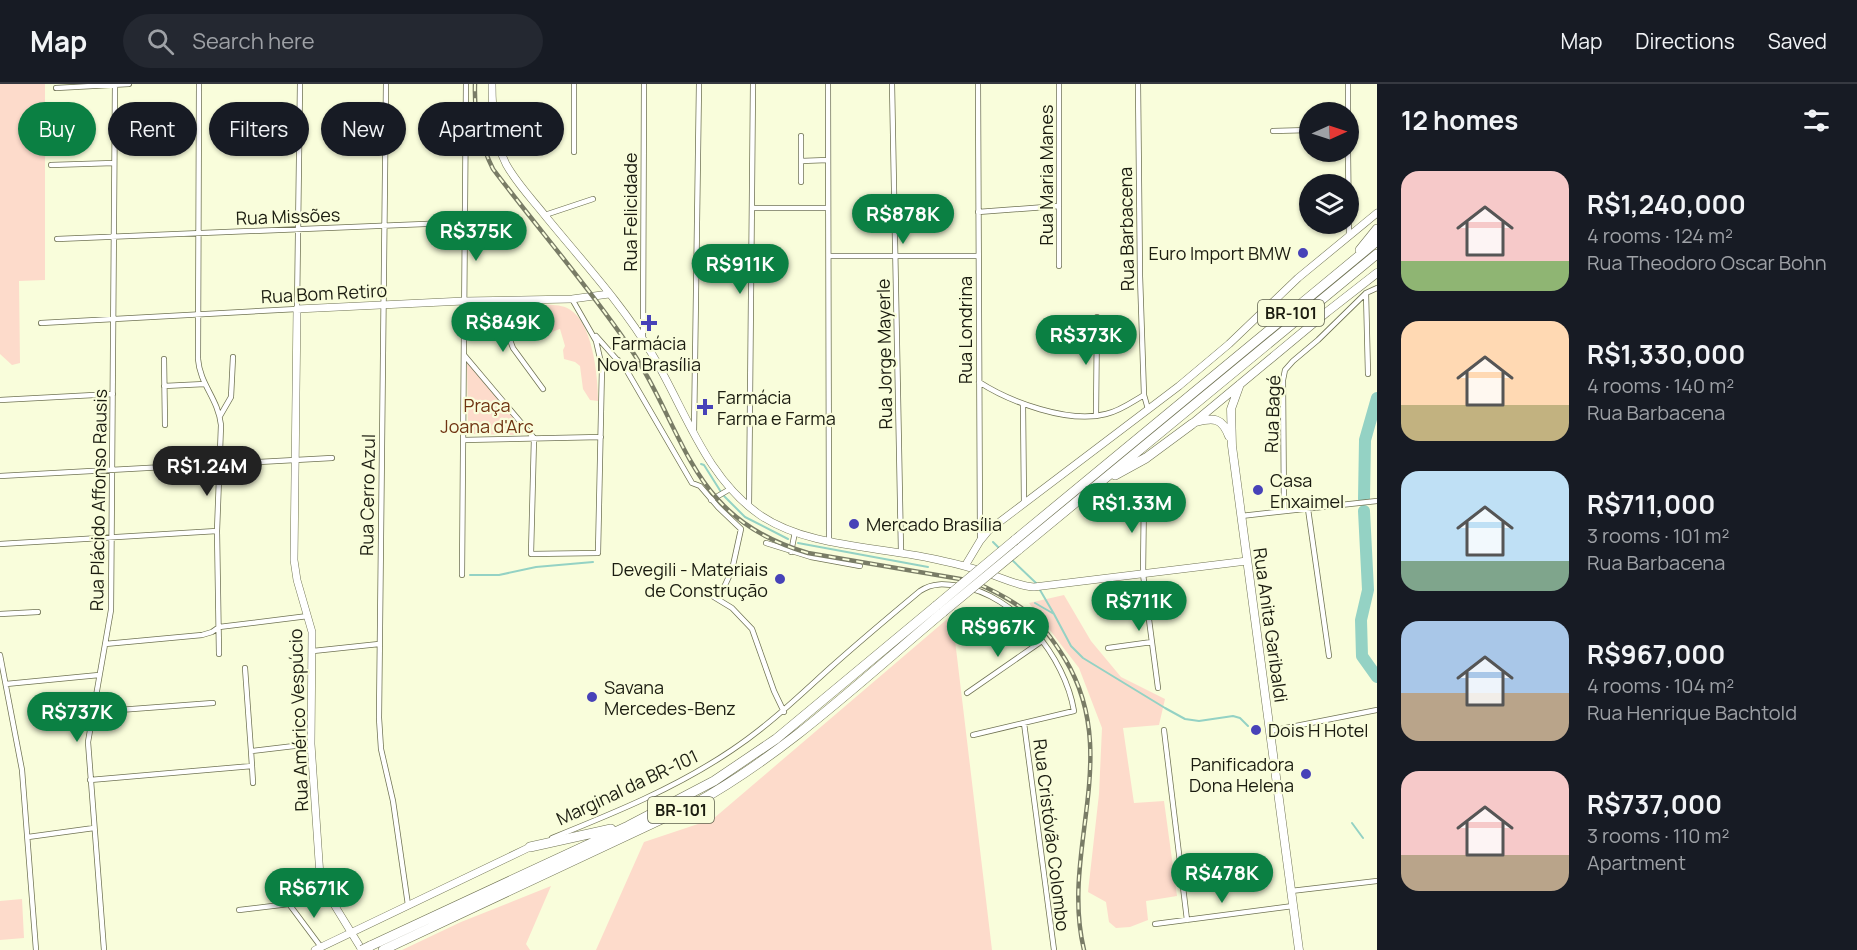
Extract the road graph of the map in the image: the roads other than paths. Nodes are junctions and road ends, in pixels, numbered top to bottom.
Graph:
1 (115, 84) edge
2 (129, 84) edge
3 (199, 84) edge
4 (300, 84) edge
5 (386, 84) edge
6 (466, 84) edge
7 (492, 84) edge
8 (574, 84) edge
9 (644, 84) edge
10 (699, 84) edge
11 (753, 84) edge
12 (828, 84) edge
13 (892, 84) edge
14 (978, 84) edge
15 (1059, 84) edge
16 (1138, 84) edge
17 (1348, 84) edge
18 (56, 88) dead end
19 (1348, 102) edge
20 (1299, 130) edge
21 (1273, 131) dead end
22 (801, 136) dead end
23 (574, 152) dead end
24 (828, 160) junction
25 (801, 161) junction
26 (1348, 162) edge
27 (114, 163) junction
28 (51, 165) dead end
29 (801, 182) dead end
30 (593, 199) dead end
31 (1059, 206) junction
32 (752, 208) junction
33 (828, 208) junction
34 (978, 212) junction
35 (1377, 213) edge
36 (545, 215) junction
37 (520, 220) dead end
38 (465, 222) junction
39 (384, 225) junction
40 (298, 229) junction
41 (1377, 229) edge
42 (198, 233) junction
43 (1349, 236) junction
44 (114, 237) junction
45 (57, 239) dead end
46 (1377, 241) edge
47 (829, 256) junction
48 (895, 256) junction
49 (978, 256) junction
50 (1377, 256) edge
51 (1059, 266) dead end
52 (1350, 270) junction
53 (1377, 273) edge
54 (1377, 288) edge
55 (1366, 293) junction
56 (609, 294) junction
57 (572, 299) junction
58 (495, 300) junction
59 (464, 301) junction
60 (383, 305) junction
61 (297, 309) junction
62 (198, 314) junction
63 (1098, 316) dead end
64 (113, 319) junction
65 (41, 322) dead end
66 (592, 332) junction
67 (643, 340) junction
68 (464, 355) junction
69 (233, 357) dead end
70 (164, 359) dead end
71 (618, 360) junction
72 (602, 367) junction
73 (1368, 374) dead end
74 (979, 382) junction
75 (205, 384) junction
76 (1240, 384) junction
77 (164, 386) junction
78 (543, 389) dead end
79 (113, 394) junction
80 (1144, 395) junction
81 (0, 400) edge
82 (1023, 405) junction
83 (1148, 409) junction
84 (220, 416) junction
85 (1096, 416) junction
86 (1192, 424) junction
87 (165, 425) dead end
88 (694, 433) junction
89 (601, 437) junction
90 (534, 438) junction
91 (463, 440) junction
92 (1232, 446) junction
93 (332, 458) dead end
94 (296, 460) junction
95 (219, 464) junction
96 (112, 470) junction
97 (0, 476) edge
98 (1095, 486) junction
99 (730, 489) junction
100 (1144, 494) dead end
101 (711, 500) junction
102 (1377, 501) edge
103 (1024, 503) junction
104 (749, 507) junction
105 (1308, 508) junction
106 (1284, 511) junction
107 (1241, 516) junction
108 (218, 531) junction
109 (795, 532) junction
110 (112, 537) junction
111 (829, 540) junction
112 (980, 541) junction
113 (766, 543) dead end
114 (0, 544) edge
115 (1017, 545) junction
116 (790, 552) junction
117 (901, 552) junction
118 (1247, 561) junction
119 (860, 566) dead end
120 (965, 566) junction
121 (1143, 574) junction
122 (462, 575) dead end
123 (704, 591) dead end
124 (719, 598) junction
125 (939, 609) junction
126 (38, 612) dead end
127 (0, 614) edge
128 (308, 616) junction
129 (219, 627) junction
130 (1042, 641) junction
131 (1152, 642) junction
132 (105, 644) junction
133 (379, 644) junction
134 (1108, 648) dead end
135 (313, 651) junction
136 (219, 654) dead end
137 (0, 655) edge
138 (1329, 656) dead end
139 (245, 668) dead end
140 (99, 675) junction
141 (6, 684) junction
142 (1158, 688) dead end
143 (967, 693) dead end
144 (213, 703) dead end
145 (1377, 710) edge
146 (784, 711) junction
147 (92, 712) junction
148 (1024, 723) junction
149 (1164, 730) dead end
150 (1270, 731) junction
151 (973, 735) dead end
152 (311, 744) junction
153 (251, 752) junction
154 (252, 766) junction
155 (90, 780) junction
156 (253, 783) dead end
157 (628, 826) junction
158 (94, 828) junction
159 (28, 837) junction
160 (530, 848) junction
161 (1377, 881) edge
162 (353, 885) dead end
163 (1291, 891) junction
164 (327, 894) junction
165 (289, 904) junction
166 (408, 905) junction
167 (1293, 906) junction
168 (240, 910) dead end
169 (1187, 920) junction
170 (1155, 924) dead end
171 (352, 931) junction
172 (318, 948) edge
173 (366, 948) edge
174 (36, 950) edge
175 (104, 950) edge
176 (383, 950) edge
177 (1054, 950) edge
178 (1299, 950) edge

1 - 2 street
1 - 18 street
1 - 27 street, Rua Plácido Affonso Rausis
3 - 42 street
4 - 40 street, Rua Américo Vespúcio
5 - 39 street, Rua Cerro Azul
6 - 38 street
7 - 36 main road
8 - 23 street
9 - 67 street, Rua Felicidade
10 - 88 street
11 - 32 street
12 - 24 street
13 - 48 street, Rua Jorge Mayerle
14 - 34 street, Rua Londrina
15 - 31 street, Rua Maria Manes
16 - 80 street, Rua Barbacena
17 - 19 street
20 - 21 street
22 - 25 street
24 - 25 street
24 - 33 street
25 - 29 street
26 - 43 street
27 - 28 street
27 - 44 street, Rua Plácido Affonso Rausis
30 - 36 street
31 - 34 street
31 - 51 street, Rua Maria Manes
32 - 33 street
32 - 104 street
33 - 47 street
34 - 49 street, Rua Londrina
35 - 43 main road
36 - 56 main road
37 - 38 street, Rua Missões
38 - 39 street, Rua Missões
38 - 59 street
39 - 40 street, Rua Missões
39 - 60 street, Rua Cerro Azul
40 - 42 street, Rua Missões
40 - 61 street, Rua Américo Vespúcio
41 - 52 highway
42 - 44 street, Rua Missões
42 - 62 street
43 - 83 main road
44 - 45 street, Rua Missões
44 - 64 street, Rua Plácido Affonso Rausis
46 - 52 highway, BR-101
47 - 48 street
47 - 111 street
48 - 49 street
48 - 117 street, Rua Jorge Mayerle
49 - 74 street, Rua Londrina
50 - 52 highway
52 - 98 highway, BR-101
52 - 115 highway, BR-101
53 - 76 main road
54 - 55 street, Rua Bagé
55 - 73 street
55 - 106 street, Rua Bagé
56 - 57 main road, Rua Bom Retiro
56 - 67 main road
57 - 58 main road, Rua Bom Retiro
57 - 66 street
58 - 59 main road, Rua Bom Retiro
58 - 78 street
59 - 60 main road, Rua Bom Retiro
59 - 68 street
60 - 61 main road, Rua Bom Retiro
60 - 133 street, Rua Cerro Azul
61 - 62 street, Rua Bom Retiro
61 - 94 main road, Rua Américo Vespúcio
62 - 64 street, Rua Bom Retiro
62 - 75 street
63 - 85 street
64 - 65 street, Rua Bom Retiro
64 - 79 street, Rua Plácido Affonso Rausis
66 - 71 street
66 - 72 street
67 - 88 main road
68 - 90 street
68 - 91 street
69 - 84 street
70 - 77 street
71 - 72 street
71 - 101 street
72 - 89 street
74 - 82 street
74 - 112 street, Rua Londrina
75 - 77 street
75 - 84 street
76 - 86 main road
76 - 92 main road, Rua Anita Garibaldi
77 - 87 street
79 - 81 street
79 - 96 street, Rua Plácido Affonso Rausis
80 - 83 street, Rua Barbacena
80 - 85 street
82 - 85 street
82 - 103 street
83 - 103 main road
84 - 95 street
86 - 92 main road, Rua Anita Garibaldi
86 - 98 highway
88 - 99 main road
89 - 90 street
89 - 90 street
90 - 91 street
91 - 122 street
92 - 107 main road, Rua Anita Garibaldi
93 - 94 street
94 - 95 street
94 - 128 main road, Rua Américo Vespúcio
95 - 96 street
95 - 108 street
96 - 97 street
96 - 110 street, Rua Plácido Affonso Rausis
98 - 115 highway, BR-101
99 - 101 street
99 - 104 main road
100 - 121 street
101 - 124 street
102 - 105 street
103 - 112 main road
104 - 109 main road
105 - 106 street
105 - 138 street
106 - 107 street
107 - 118 main road, Rua Anita Garibaldi
108 - 110 street
108 - 129 street
109 - 111 main road
109 - 116 street
110 - 114 street
110 - 132 street, Rua Plácido Affonso Rausis
111 - 117 main road
112 - 120 main road
113 - 116 street
115 - 125 highway, BR-101, bridge
116 - 119 street
117 - 120 main road
118 - 121 main road
118 - 150 main road, Rua Anita Garibaldi
120 - 121 main road
121 - 131 street
123 - 124 street
124 - 146 street
125 - 157 highway, BR-101
125 - 176 highway, BR-101
126 - 127 street
128 - 129 street
128 - 135 main road, Rua Américo Vespúcio
129 - 132 street
129 - 136 street
130 - 143 street
130 - 146 street, Marginal da BR-101
130 - 148 street
131 - 134 street
131 - 142 street
132 - 140 street, Rua Plácido Affonso Rausis
133 - 135 street
133 - 166 street, Rua Cerro Azul
135 - 152 main road, Rua Américo Vespúcio
137 - 141 street
139 - 153 street
140 - 141 street
140 - 147 street, Rua Plácido Affonso Rausis
141 - 159 street
144 - 147 street
145 - 150 street
146 - 160 street, Marginal da BR-101
147 - 155 street, Rua Plácido Affonso Rausis
148 - 151 street
148 - 177 street, Rua Cristóvão Colombo
149 - 169 street
150 - 163 main road, Rua Anita Garibaldi
152 - 153 street
152 - 164 main road, Rua Américo Vespúcio
153 - 154 street
154 - 155 street
154 - 156 street
155 - 158 street, Rua Plácido Affonso Rausis
157 - 160 highway
157 - 173 highway, BR-101
158 - 159 street
158 - 175 street, Rua Plácido Affonso Rausis
159 - 174 street
160 - 166 main road, Marginal da BR-101
161 - 163 street
162 - 164 street
163 - 167 main road, Rua Anita Garibaldi
164 - 165 street
164 - 171 main road, Rua Américo Vespúcio
165 - 168 street
165 - 172 street
166 - 171 main road, Marginal da BR-101
167 - 169 street
167 - 178 main road, Rua Anita Garibaldi
169 - 170 street
171 - 172 main road, Marginal da BR-101
171 - 173 main road, Rua Américo Vespúcio

